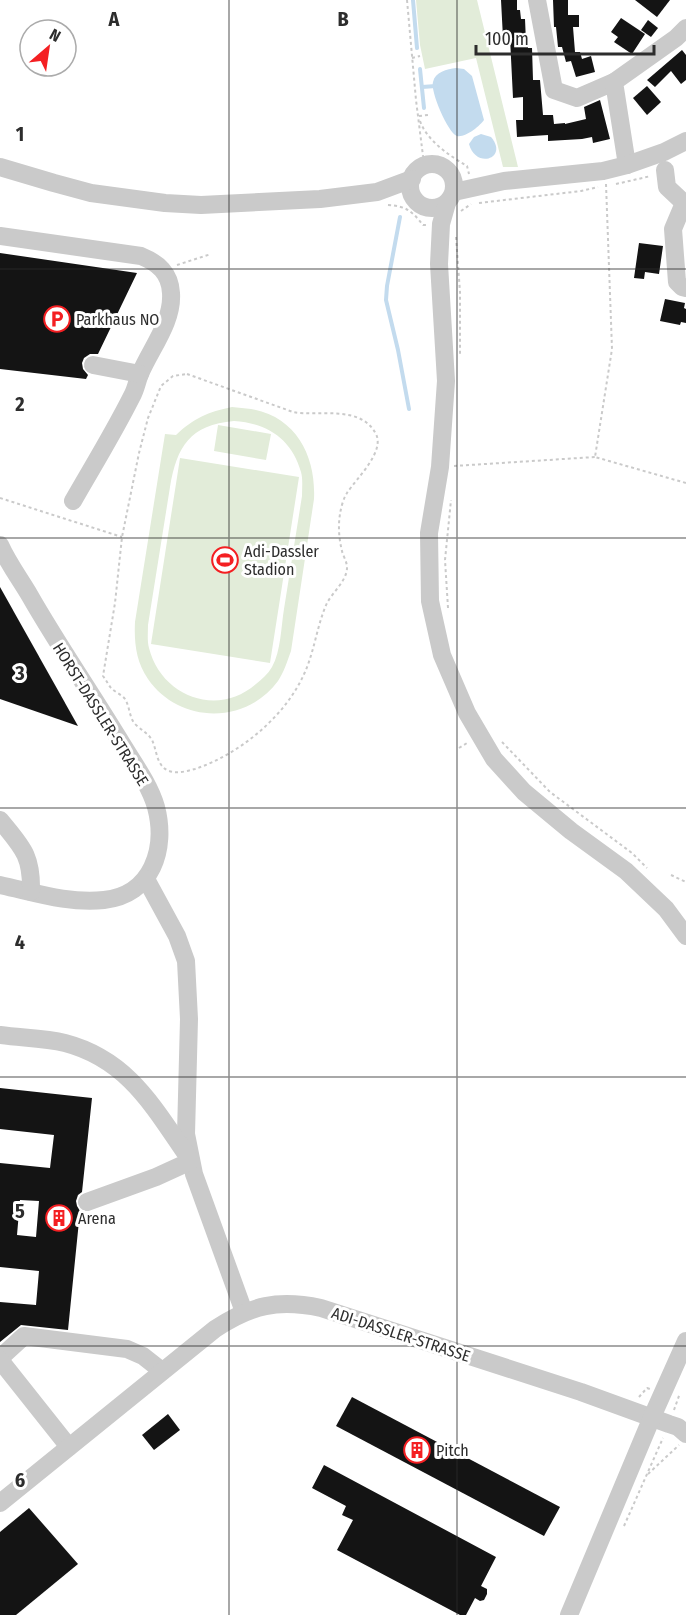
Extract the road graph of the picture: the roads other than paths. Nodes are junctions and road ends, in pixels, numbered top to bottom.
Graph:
1 (537, 0) edge
2 (686, 28) edge
3 (614, 82) junction
4 (686, 141) edge
5 (627, 165) junction
6 (0, 167) edge
7 (665, 170) dead end
8 (411, 179) junction
9 (461, 190) junction
10 (377, 192) junction
11 (418, 202) junction
12 (0, 236) edge
13 (439, 264) junction
14 (686, 288) edge
15 (93, 365) dead end
16 (140, 374) junction
17 (73, 501) dead end
18 (0, 545) edge
19 (0, 820) edge
20 (146, 879) junction
21 (0, 885) edge
22 (31, 892) junction
23 (686, 936) edge
24 (0, 1035) edge
25 (191, 1161) junction
26 (87, 1202) dead end
27 (244, 1312) junction
28 (686, 1341) edge
29 (0, 1359) edge
30 (162, 1371) junction
31 (652, 1417) junction
32 (686, 1436) edge
33 (69, 1447) junction
34 (0, 1503) edge
35 (569, 1615) edge

1 - 3 street
2 - 3 street
3 - 5 street
4 - 5 street
5 - 9 street
6 - 10 street
7 - 14 street
8 - 9 street
8 - 10 street
8 - 11 street
9 - 11 street
9 - 13 street
10 - 11 street
11 - 13 street
12 - 16 street
13 - 23 street
15 - 16 street
16 - 17 street
18 - 20 street, HORST-DASSLER-STRASSE
19 - 22 street
20 - 22 street
20 - 25 street
21 - 22 street
24 - 25 street
25 - 26 street
25 - 27 street
27 - 30 street, ADI-DASSLER-STRASSE
27 - 31 street, ADI-DASSLER-STRASSE
28 - 31 street
29 - 30 street
29 - 33 street
30 - 33 street, ADI-DASSLER-STRASSE
31 - 32 street, ADI-DASSLER-STRASSE
31 - 35 street
33 - 34 street, ADI-DASSLER-STRASSE

